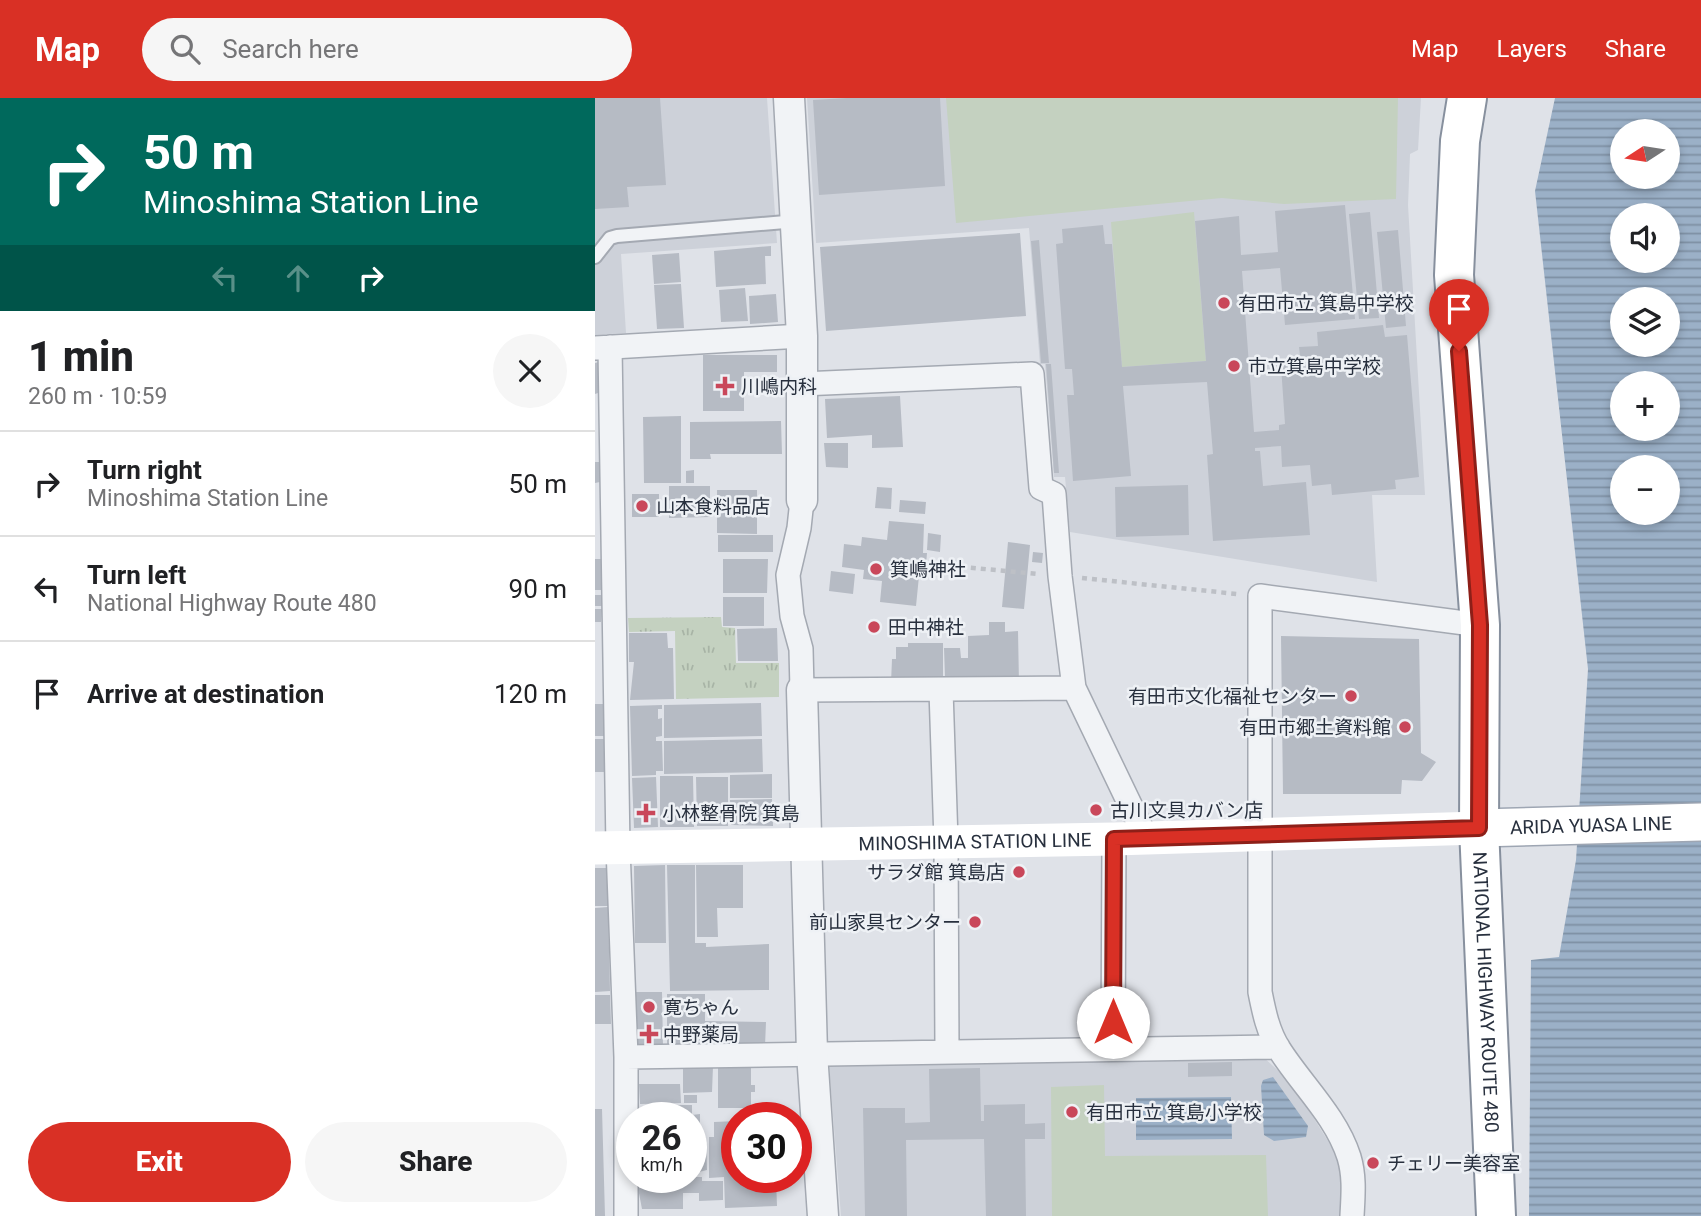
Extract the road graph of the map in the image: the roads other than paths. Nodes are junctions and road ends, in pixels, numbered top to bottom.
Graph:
1 (789, 98) edge
2 (1467, 98) edge
3 (797, 221) junction
4 (595, 257) edge
5 (802, 336) junction
6 (602, 347) edge
7 (802, 384) junction
8 (802, 499) joint
9 (1480, 625) junction
10 (1074, 688) junction
11 (802, 690) junction
12 (941, 690) junction
13 (1701, 822) edge
14 (1479, 828) junction
15 (1261, 834) junction
16 (1130, 839) junction
17 (946, 841) junction
18 (806, 843) junction
19 (607, 848) edge
20 (1278, 1047) junction
21 (1113, 1049) junction
22 (947, 1052) junction
23 (812, 1053) junction
24 (626, 1057) junction
25 (626, 1216) edge
26 (823, 1216) edge
27 (1352, 1216) edge
28 (1496, 1216) edge

1 - 3 street
2 - 9 highway, NATIONAL HIGHWAY ROUTE 480
3 - 4 lane
3 - 5 street
5 - 6 street
5 - 7 street
6 - 19 street
7 - 8 street
7 - 10 street
8 - 11 street
9 - 14 highway, NATIONAL HIGHWAY ROUTE 480
9 - 15 street
10 - 12 street
10 - 16 street
11 - 12 street
11 - 18 street
12 - 17 street
13 - 14 main road, ARIDA YUASA LINE
14 - 15 main road, MINOSHIMA STATION LINE
14 - 28 highway, NATIONAL HIGHWAY ROUTE 480
15 - 16 main road, MINOSHIMA STATION LINE
15 - 20 street
16 - 17 main road, MINOSHIMA STATION LINE
16 - 21 street
17 - 18 main road, MINOSHIMA STATION LINE
17 - 22 street
18 - 19 main road, MINOSHIMA STATION LINE
18 - 23 street
19 - 24 street
20 - 21 street
20 - 27 street
21 - 22 street
22 - 23 street
23 - 24 street
23 - 26 street
24 - 25 street

